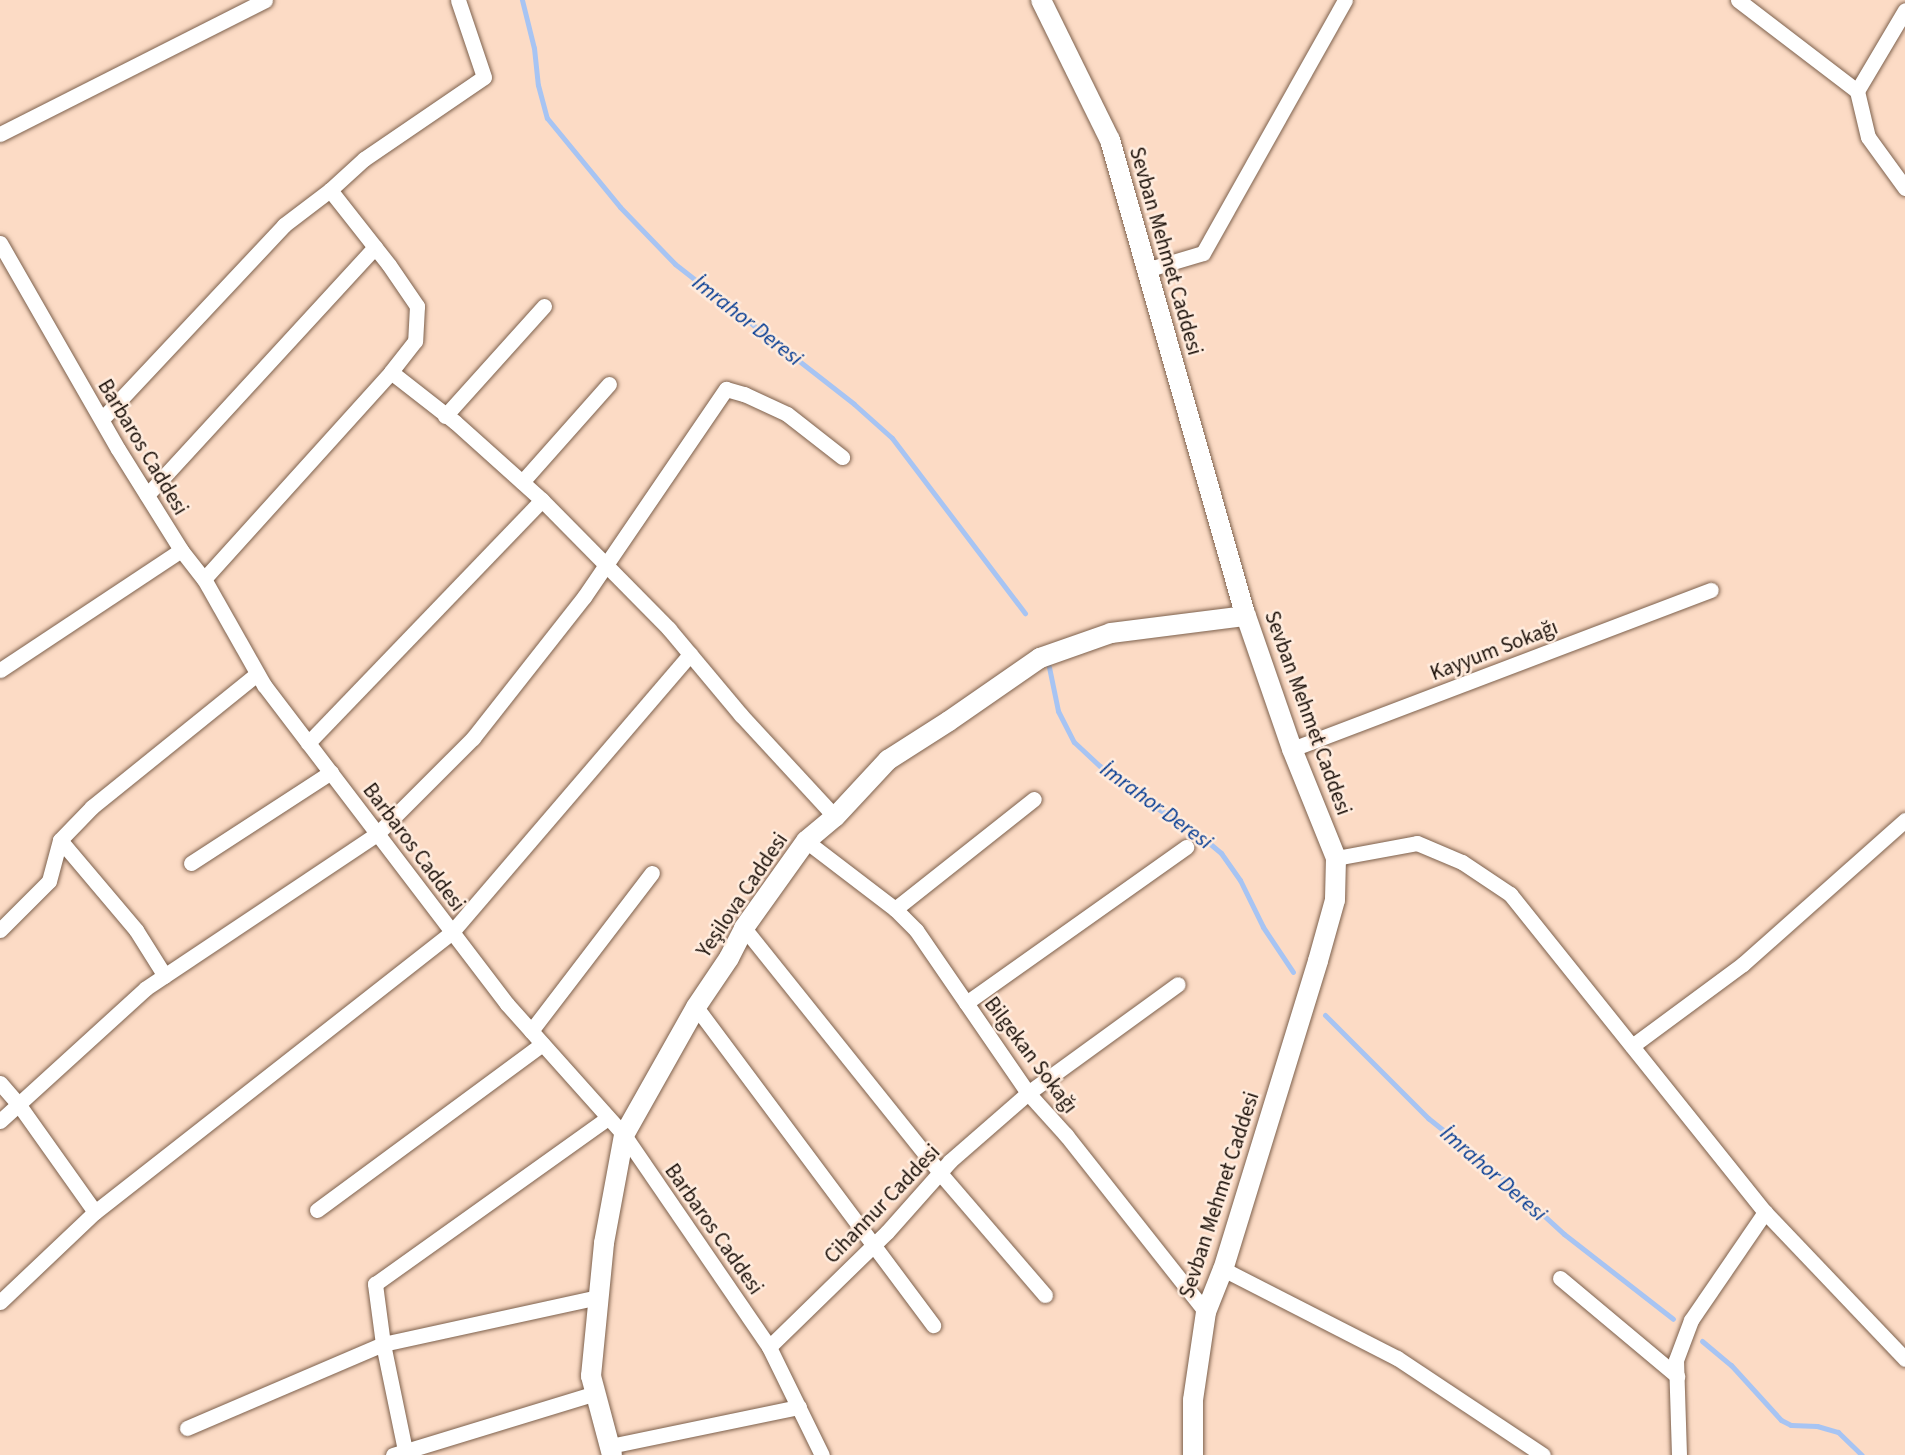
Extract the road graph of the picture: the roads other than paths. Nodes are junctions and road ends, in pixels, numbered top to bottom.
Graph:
1 (265, 0) edge
2 (458, 0) edge
3 (1041, 0) edge
4 (1345, 0) edge
5 (1738, 0) edge
6 (1905, 10) edge
7 (1857, 91) junction
8 (0, 134) edge
9 (1905, 188) edge
10 (330, 190) junction
11 (0, 243) edge
12 (375, 247) junction
13 (1146, 270) junction
14 (544, 306) dead end
15 (391, 372) junction
16 (609, 384) dead end
17 (445, 416) junction
18 (102, 419) junction
19 (842, 457) dead end
20 (522, 482) junction
21 (147, 495) junction
22 (542, 500) junction
23 (181, 550) junction
24 (605, 566) junction
25 (204, 579) junction
26 (1711, 590) dead end
27 (1246, 616) junction
28 (690, 654) junction
29 (0, 670) edge
30 (257, 674) junction
31 (308, 743) junction
32 (1292, 749) junction
33 (331, 772) junction
34 (1034, 799) dead end
35 (834, 817) junction
36 (1905, 820) edge
37 (377, 834) junction
38 (60, 840) junction
39 (806, 841) junction
40 (1186, 847) dead end
41 (1336, 858) junction
42 (191, 862) dead end
43 (652, 873) dead end
44 (895, 909) junction
45 (744, 928) junction
46 (0, 930) edge
47 (452, 932) junction
48 (165, 975) junction
49 (1178, 984) dead end
50 (966, 1003) junction
51 (696, 1007) junction
52 (531, 1031) junction
53 (542, 1044) junction
54 (1632, 1046) junction
55 (0, 1083) edge
56 (1028, 1093) junction
57 (19, 1105) junction
58 (608, 1118) junction
59 (0, 1121) edge
60 (624, 1135) junction
61 (940, 1173) junction
62 (317, 1210) dead end
63 (95, 1212) junction
64 (1765, 1212) junction
65 (873, 1246) junction
66 (1223, 1269) junction
67 (1560, 1278) dead end
68 (1045, 1295) dead end
69 (599, 1297) junction
70 (0, 1302) edge
71 (1206, 1312) junction
72 (933, 1324) dead end
73 (383, 1344) junction
74 (769, 1347) junction
75 (1905, 1359) edge
76 (1677, 1376) junction
77 (596, 1393) junction
78 (799, 1407) junction
79 (187, 1428) dead end
80 (611, 1451) edge
81 (401, 1454) edge
82 (822, 1455) edge
83 (1193, 1455) edge
84 (1544, 1455) edge
85 (1680, 1455) edge

1 - 8 street
2 - 10 street
3 - 13 main road, Sevban Mehmet Caddesi
4 - 13 street
5 - 7 street
6 - 7 street
7 - 9 street
10 - 12 street
10 - 18 street
11 - 18 street, Barbaros Caddesi
12 - 15 street
12 - 21 street
13 - 27 main road, Sevban Mehmet Caddesi
14 - 17 street
15 - 17 street
15 - 25 street
16 - 20 street
17 - 20 street
18 - 21 street, Barbaros Caddesi
19 - 24 street
20 - 22 street
21 - 23 street, Barbaros Caddesi
22 - 24 street
22 - 31 street
23 - 25 street, Barbaros Caddesi
23 - 29 street
24 - 28 street
24 - 37 street
25 - 30 street, Barbaros Caddesi
26 - 32 street, Kayyum Sokağı
27 - 32 main road, Sevban Mehmet Caddesi
27 - 35 main road, Yeşilova Caddesi
28 - 35 street
28 - 47 street
30 - 31 street, Barbaros Caddesi
30 - 38 street
31 - 33 street, Barbaros Caddesi
32 - 41 main road, Sevban Mehmet Caddesi
33 - 37 street, Barbaros Caddesi
33 - 42 street
34 - 44 street
35 - 39 main road, Yeşilova Caddesi
36 - 54 street
37 - 47 street, Barbaros Caddesi
37 - 48 street
38 - 46 street
38 - 48 street
39 - 44 street, Bilgekan Sokağı
39 - 45 main road, Yeşilova Caddesi
40 - 50 street
41 - 54 street
41 - 66 main road, Sevban Mehmet Caddesi
43 - 52 street
44 - 50 street, Bilgekan Sokağı
45 - 51 main road, Yeşilova Caddesi
45 - 61 street
47 - 52 street, Barbaros Caddesi
47 - 63 street
48 - 57 street
49 - 56 street, Cihannur Caddesi
50 - 56 street, Bilgekan Sokağı
51 - 60 main road, Yeşilova Caddesi
51 - 65 street
52 - 53 street, Barbaros Caddesi
53 - 58 street, Barbaros Caddesi
53 - 62 street
54 - 64 street
55 - 57 street
56 - 61 street, Cihannur Caddesi
56 - 71 street, Bilgekan Sokağı
57 - 59 street
57 - 63 street
58 - 60 street, Barbaros Caddesi
58 - 73 street
60 - 69 main road, Yeşilova Caddesi
60 - 74 street, Barbaros Caddesi
61 - 65 street, Cihannur Caddesi
61 - 68 street
63 - 70 street
64 - 75 street
64 - 76 street
65 - 72 street
65 - 74 street, Cihannur Caddesi
66 - 71 main road, Sevban Mehmet Caddesi
66 - 84 street
67 - 76 street
69 - 73 street
69 - 77 main road, Yeşilova Caddesi
71 - 83 main road, Sevban Mehmet Caddesi
73 - 79 street
73 - 81 street
74 - 78 street, Barbaros Caddesi
76 - 85 street
77 - 80 main road, Yeşilova Caddesi
77 - 81 street
78 - 80 street
78 - 82 street, Barbaros Caddesi

